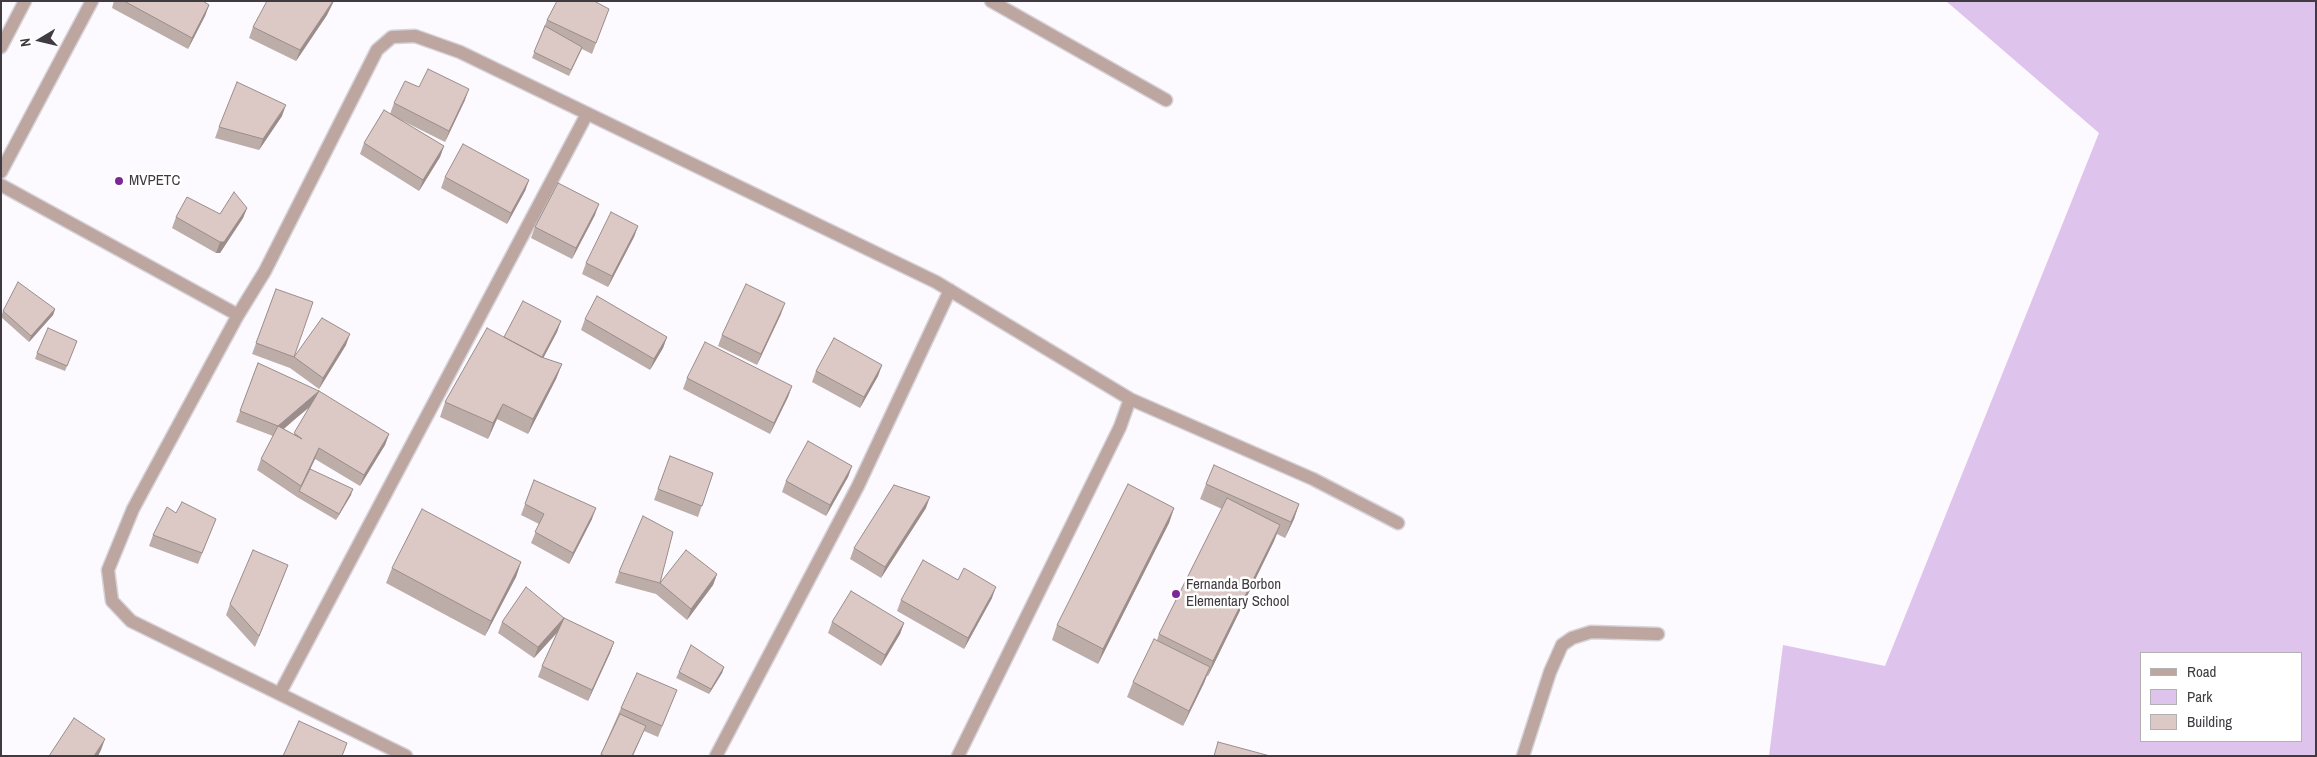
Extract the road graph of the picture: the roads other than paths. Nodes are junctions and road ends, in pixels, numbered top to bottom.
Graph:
1 (25, 1) edge
2 (92, 1) edge
3 (991, 1) edge
4 (1, 48) edge
5 (1166, 100) dead end
6 (587, 114) junction
7 (1, 172) edge
8 (1, 185) edge
9 (950, 290) junction
10 (238, 315) junction
11 (1130, 399) junction
12 (1398, 523) dead end
13 (1658, 634) dead end
14 (280, 693) junction
15 (406, 756) edge
16 (716, 756) edge
17 (958, 756) edge
18 (1523, 756) edge

1 - 4 street
2 - 7 street
3 - 5 street
6 - 9 street
6 - 10 street
6 - 14 street
8 - 10 street
9 - 11 street
9 - 16 street
10 - 14 street
11 - 12 street
11 - 17 street
13 - 18 street
14 - 15 street

